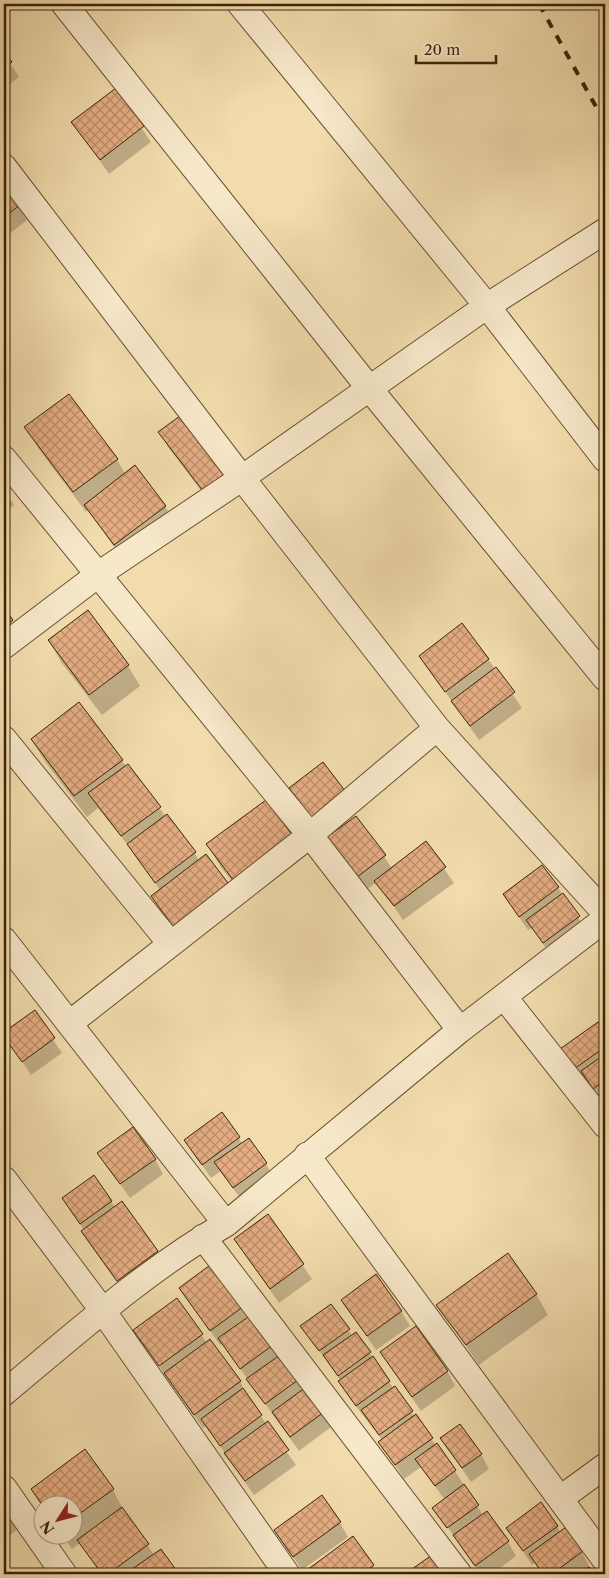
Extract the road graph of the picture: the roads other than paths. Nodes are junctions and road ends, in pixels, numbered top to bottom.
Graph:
1 (64, 4) edge
2 (240, 4) edge
3 (4, 167) edge
4 (605, 231) edge
5 (487, 306) junction
6 (369, 388) junction
7 (4, 459) edge
8 (605, 459) edge
9 (242, 478) junction
10 (98, 574) junction
11 (4, 646) edge
12 (605, 678) edge
13 (437, 728) junction
14 (4, 740) edge
15 (310, 835) junction
16 (605, 913) edge
17 (605, 919) edge
18 (4, 940) edge
19 (170, 944) junction
20 (505, 998) junction
21 (70, 1024) junction
22 (460, 1030) junction
23 (605, 1125) edge
24 (307, 1155) junction
25 (4, 1179) edge
26 (226, 1224) junction
27 (203, 1237) junction
28 (102, 1311) junction
29 (4, 1393) edge
30 (605, 1466) edge
31 (4, 1488) edge
32 (561, 1498) junction
33 (605, 1560) edge
34 (64, 1574) edge
35 (287, 1574) edge
36 (459, 1574) edge

1 - 6 street
2 - 5 street
3 - 9 street
4 - 5 street
5 - 6 street
5 - 8 street
6 - 9 street
6 - 12 street
7 - 10 street
9 - 10 street
9 - 13 street
10 - 11 street
10 - 15 street
13 - 15 street
13 - 16 street
14 - 19 street
15 - 19 street
15 - 22 street
17 - 20 street
18 - 21 street
19 - 21 street
20 - 22 street
20 - 23 street
21 - 26 street
22 - 24 street
24 - 26 street
24 - 32 street
25 - 28 street
26 - 27 street
27 - 28 street
27 - 36 street
28 - 29 street
28 - 35 street
30 - 32 street
31 - 34 street
32 - 33 street

